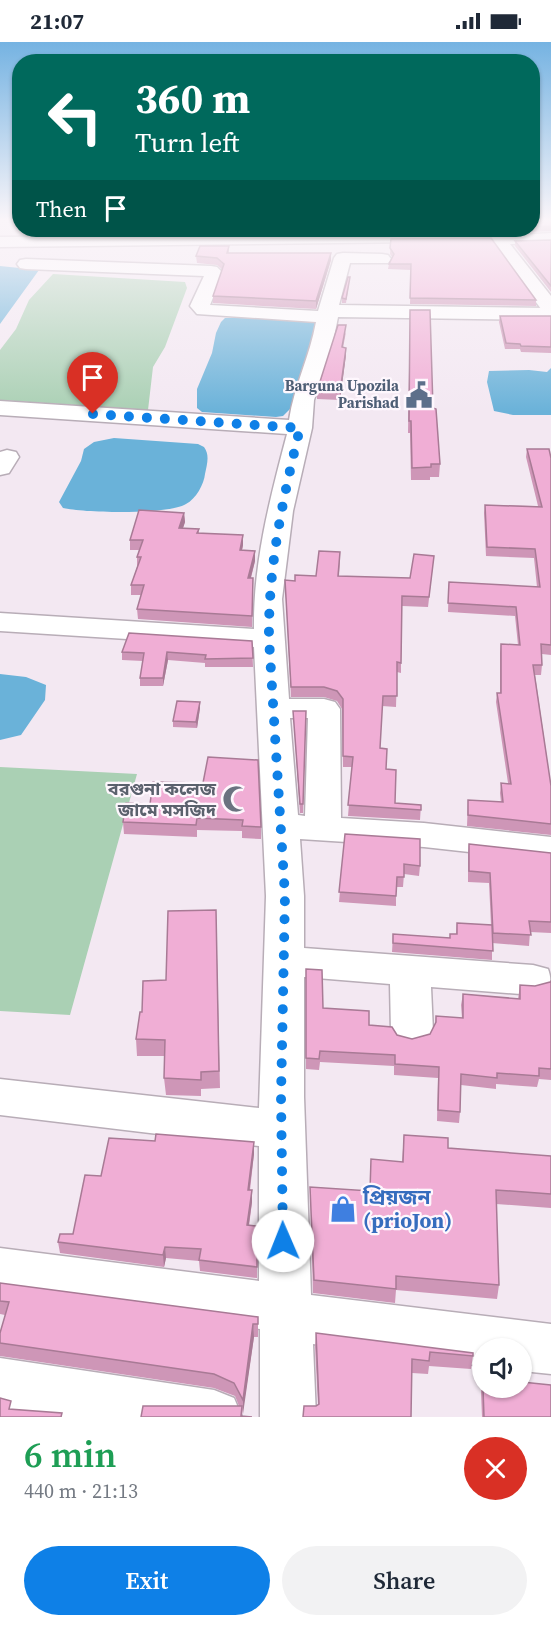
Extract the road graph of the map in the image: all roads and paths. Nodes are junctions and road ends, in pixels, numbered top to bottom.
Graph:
1 (210, 283) edge
2 (336, 283) edge
3 (533, 283) edge
4 (551, 309) edge
5 (328, 314) junction
6 (551, 314) edge
7 (0, 408) edge
8 (300, 428) junction
9 (0, 622) edge
10 (269, 639) junction
11 (273, 708) junction
12 (280, 826) junction
13 (323, 829) junction
14 (551, 849) edge
15 (283, 961) junction
16 (410, 972) junction
17 (533, 980) dead end
18 (412, 1032) dead end
19 (0, 1097) edge
20 (281, 1130) junction
21 (0, 1271) edge
22 (284, 1312) junction
23 (551, 1349) edge
24 (0, 1384) edge
25 (214, 1417) edge
26 (288, 1417) edge

1 - 5 street
2 - 5 street
3 - 4 street
5 - 6 street
5 - 8 street
7 - 8 street
8 - 10 street
9 - 10 street
10 - 11 street
11 - 12 street
11 - 13 street
12 - 13 street
12 - 15 street
13 - 14 street
15 - 16 street
15 - 20 street
16 - 17 street
16 - 18 street
19 - 20 street
20 - 22 street
21 - 22 street
22 - 23 street
22 - 26 street
24 - 25 street

